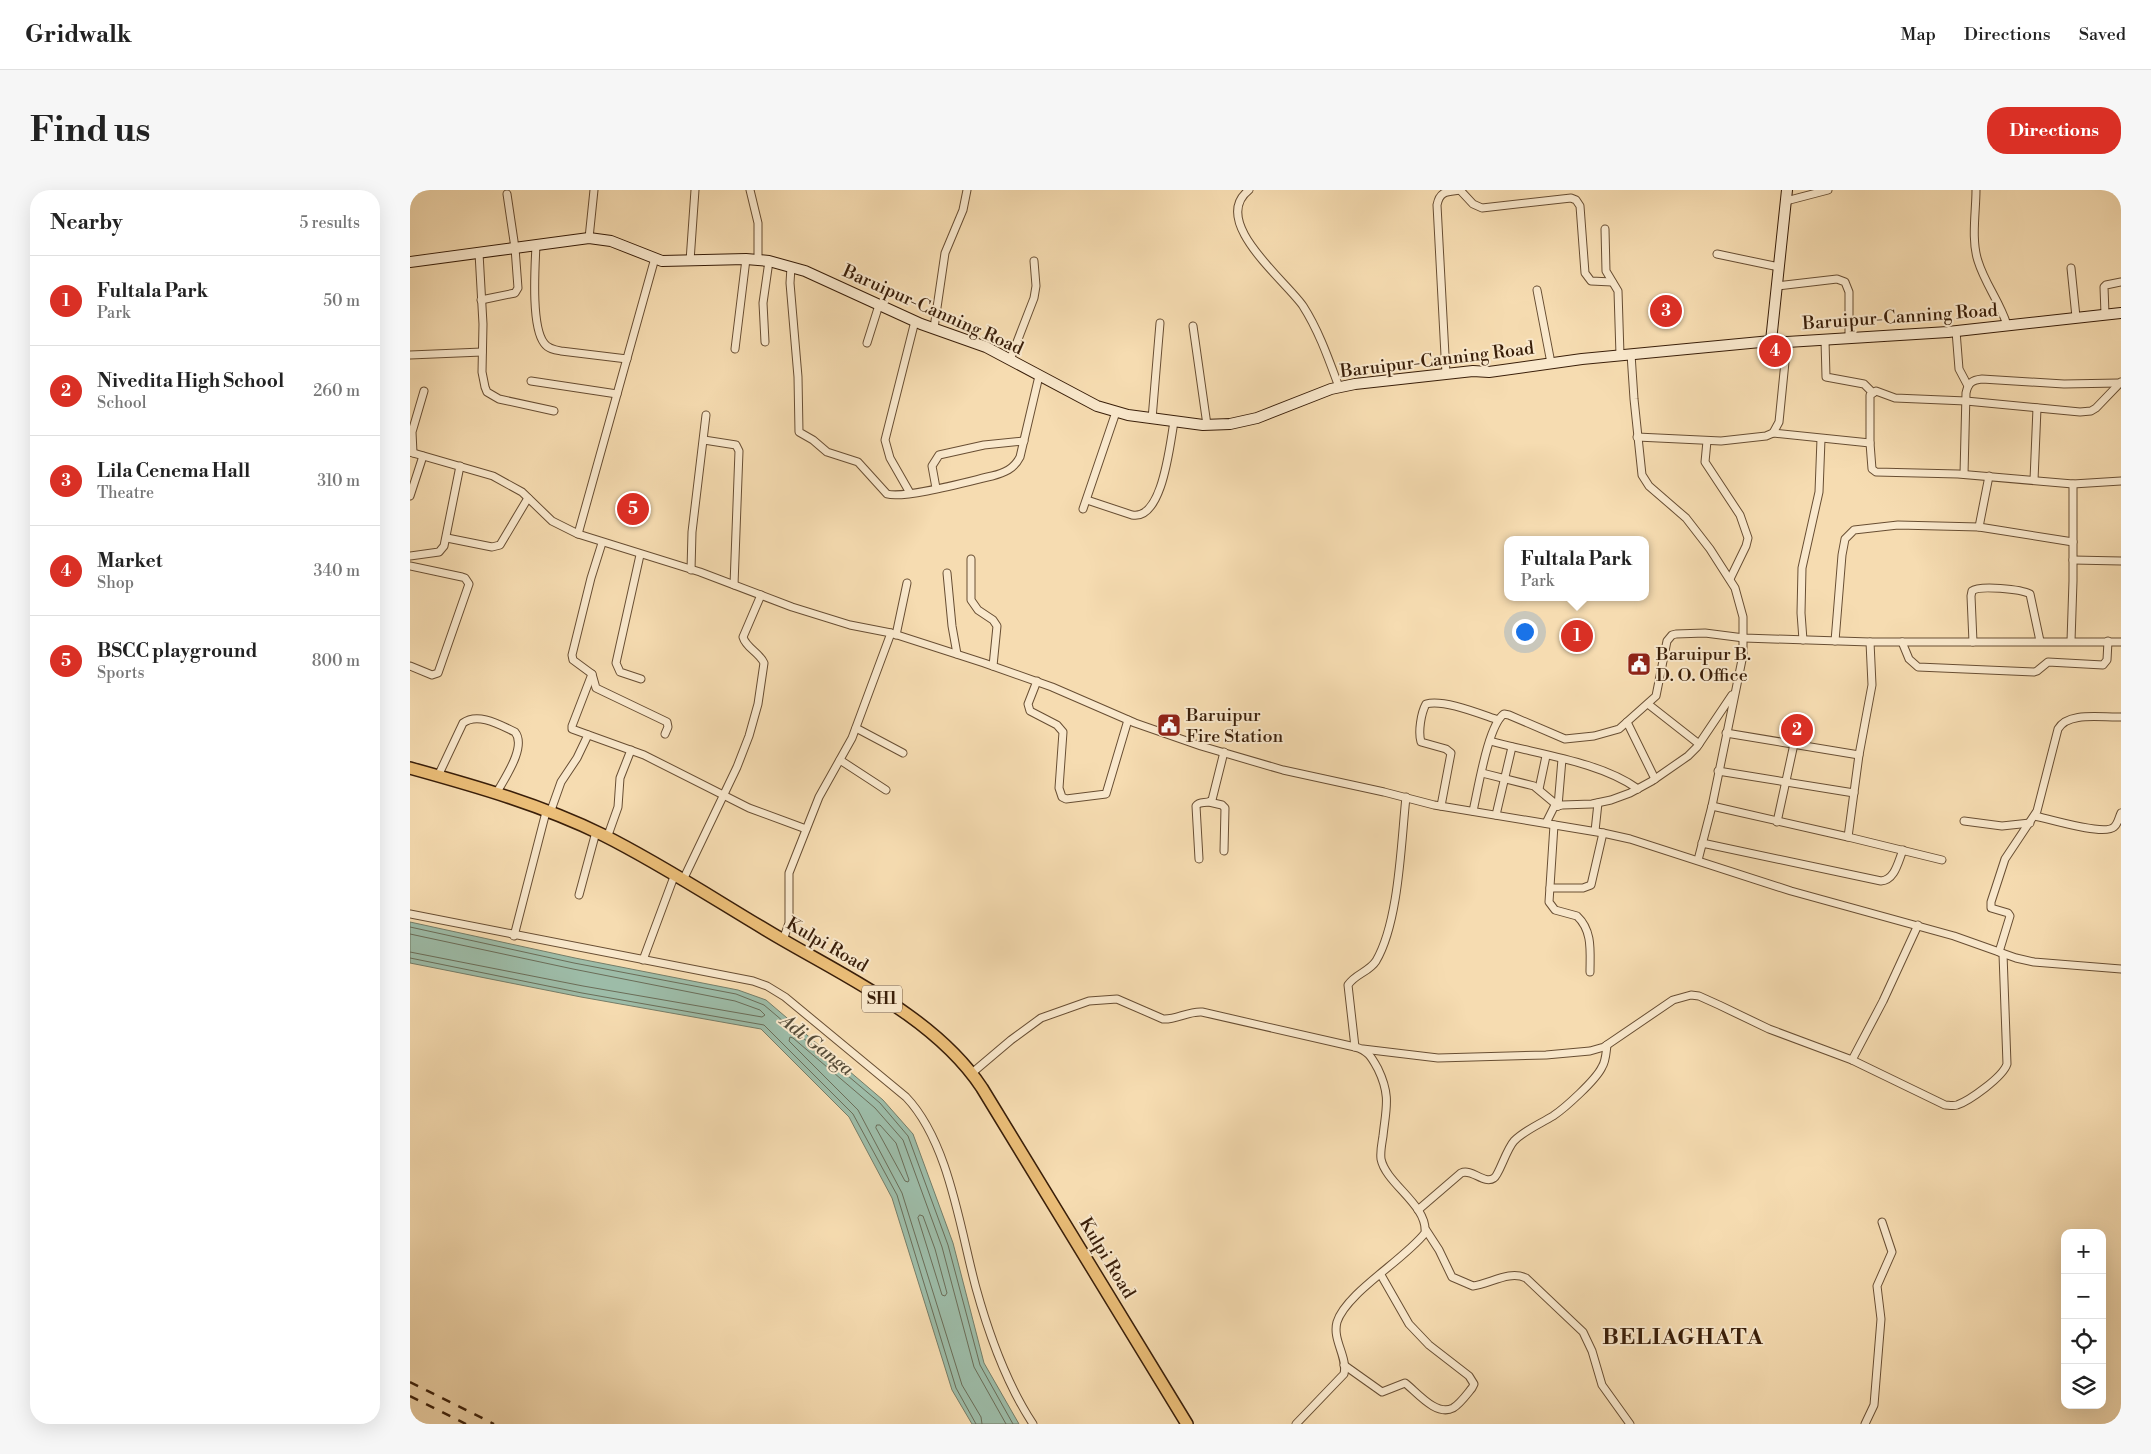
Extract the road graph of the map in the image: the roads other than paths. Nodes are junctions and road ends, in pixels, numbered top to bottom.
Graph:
1 (594, 190) edge
2 (695, 190) edge
3 (750, 190) edge
4 (967, 190) edge
5 (1249, 190) edge
6 (1460, 190) edge
7 (1828, 190) edge
8 (1976, 190) edge
9 (507, 194) dead end
10 (1787, 195) edge
11 (1604, 229) dead end
12 (589, 238) junction
13 (536, 245) junction
14 (515, 248) junction
15 (479, 253) junction
16 (1717, 254) dead end
17 (655, 258) junction
18 (746, 259) junction
19 (690, 260) junction
20 (758, 260) junction
21 (769, 261) junction
22 (1034, 261) dead end
23 (410, 262) edge
24 (791, 267) junction
25 (1779, 267) junction
26 (2071, 268) dead end
27 (1612, 282) junction
28 (2121, 282) edge
29 (1777, 286) junction
30 (1538, 290) dead end
31 (481, 300) junction
32 (879, 305) junction
33 (2121, 313) edge
34 (2105, 314) junction
35 (2076, 318) junction
36 (915, 321) junction
37 (1160, 323) dead end
38 (2007, 325) junction
39 (1193, 326) dead end
40 (934, 328) junction
41 (1956, 331) junction
42 (1850, 338) junction
43 (1825, 340) junction
44 (1771, 341) junction
45 (765, 342) dead end
46 (1787, 342) junction
47 (867, 343) dead end
48 (735, 349) dead end
49 (482, 352) junction
50 (1631, 354) junction
51 (410, 355) edge
52 (1620, 355) junction
53 (627, 359) junction
54 (1010, 360) junction
55 (1551, 363) junction
56 (1446, 374) junction
57 (1039, 376) junction
58 (531, 380) dead end
59 (2120, 383) edge
60 (1968, 386) junction
61 (1339, 387) junction
62 (424, 391) dead end
63 (1873, 393) junction
64 (617, 394) junction
65 (1966, 401) junction
66 (2037, 408) junction
67 (554, 411) dead end
68 (1116, 412) junction
69 (706, 415) dead end
70 (1152, 418) junction
71 (1174, 422) junction
72 (1207, 425) junction
73 (1773, 433) junction
74 (1637, 437) junction
75 (704, 440) junction
76 (1821, 440) junction
77 (1024, 441) junction
78 (1707, 441) junction
79 (1870, 443) junction
80 (412, 453) edge
81 (423, 456) junction
82 (460, 466) junction
83 (1964, 474) junction
84 (1989, 476) junction
85 (2034, 480) junction
86 (2121, 481) edge
87 (2073, 484) junction
88 (936, 488) junction
89 (910, 493) junction
90 (410, 496) edge
91 (528, 498) junction
92 (1087, 500) junction
93 (1083, 509) dead end
94 (1979, 527) junction
95 (578, 534) junction
96 (446, 538) junction
97 (2073, 542) junction
98 (602, 543) junction
99 (640, 555) junction
100 (410, 556) edge
101 (971, 559) dead end
102 (2073, 560) junction
103 (2121, 561) edge
104 (410, 566) edge
105 (691, 570) junction
106 (947, 573) dead end
107 (1730, 579) junction
108 (907, 583) dead end
109 (734, 585) junction
110 (761, 595) junction
111 (893, 634) junction
112 (1744, 638) junction
113 (1803, 640) junction
114 (1836, 641) junction
115 (2040, 641) junction
116 (2071, 641) junction
117 (1870, 642) junction
118 (1902, 642) junction
119 (1973, 642) junction
120 (2108, 642) junction
121 (2121, 642) edge
122 (956, 654) junction
123 (410, 666) edge
124 (993, 666) junction
125 (592, 674) junction
126 (641, 680) dead end
127 (1037, 681) junction
128 (1736, 688) junction
129 (1648, 704) junction
130 (2121, 717) edge
131 (1128, 720) junction
132 (1498, 720) junction
133 (1627, 722) junction
134 (856, 728) junction
135 (1726, 733) junction
136 (665, 734) dead end
137 (588, 735) junction
138 (1490, 741) junction
139 (1699, 744) junction
140 (1794, 744) junction
141 (1512, 747) junction
142 (631, 750) junction
143 (1224, 752) junction
144 (903, 753) dead end
145 (1859, 755) junction
146 (1546, 756) junction
147 (1562, 759) junction
148 (840, 760) junction
149 (410, 768) edge
150 (1718, 771) junction
151 (1482, 773) junction
152 (438, 776) junction
153 (1504, 777) junction
154 (1655, 779) junction
155 (1785, 781) junction
156 (1539, 789) junction
157 (1638, 789) junction
158 (886, 790) dead end
159 (1854, 793) junction
160 (496, 794) junction
161 (724, 795) junction
162 (1406, 797) junction
163 (1208, 802) junction
164 (1598, 803) junction
165 (1441, 806) junction
166 (1558, 806) junction
167 (1712, 806) junction
168 (1473, 811) junction
169 (548, 812) junction
170 (2121, 813) edge
171 (1496, 814) junction
172 (2035, 816) junction
173 (1964, 821) dead end
174 (1777, 822) junction
175 (2030, 823) junction
176 (1550, 824) junction
177 (806, 829) junction
178 (1599, 832) junction
179 (602, 835) junction
180 (1848, 837) junction
181 (1702, 844) junction
182 (1903, 850) junction
183 (1224, 852) dead end
184 (1199, 860) dead end
185 (1698, 860) junction
186 (1942, 860) dead end
187 (679, 877) junction
188 (1550, 888) junction
189 (579, 895) dead end
190 (410, 914) edge
191 (1918, 925) junction
192 (514, 936) junction
193 (783, 940) junction
194 (2001, 953) junction
195 (643, 960) junction
196 (2121, 969) edge
197 (1590, 972) dead end
198 (1606, 1045) junction
199 (1355, 1046) junction
200 (1363, 1049) junction
201 (1852, 1060) junction
202 (972, 1073) junction
203 (1418, 1210) junction
204 (1882, 1222) dead end
205 (1426, 1230) junction
206 (1381, 1275) junction
207 (1344, 1365) junction
208 (1032, 1424) edge
209 (1187, 1424) edge
210 (1296, 1424) edge
211 (1630, 1424) edge
212 (1865, 1424) edge

1 - 12 street
2 - 19 street
3 - 20 street
4 - 40 street
5 - 61 street
6 - 27 street
6 - 56 street
7 - 10 street
8 - 38 street
9 - 14 street
10 - 25 main road
11 - 27 street
12 - 13 main road, Baruipur-Canning Road
12 - 17 main road, Baruipur-Canning Road
13 - 14 main road, Baruipur-Canning Road
13 - 53 street
14 - 15 main road, Baruipur-Canning Road
14 - 31 street
15 - 23 main road, Baruipur-Canning Road
15 - 31 street
16 - 25 street
17 - 19 main road, Baruipur-Canning Road
17 - 53 street
18 - 19 main road, Baruipur-Canning Road
18 - 20 main road, Baruipur-Canning Road
18 - 48 street
20 - 21 main road, Baruipur-Canning Road
21 - 24 main road, Baruipur-Canning Road
21 - 45 street
22 - 54 street
24 - 32 main road, Baruipur-Canning Road
24 - 89 street
25 - 29 main road
26 - 35 street
27 - 52 street
28 - 34 street
29 - 42 street
29 - 44 main road
30 - 55 street
31 - 49 street
32 - 36 main road, Baruipur-Canning Road
32 - 47 street
33 - 34 main road, Baruipur-Canning Road
34 - 35 main road, Baruipur-Canning Road
35 - 38 main road, Baruipur-Canning Road
36 - 40 main road, Baruipur-Canning Road
36 - 89 street
37 - 70 street
38 - 41 main road, Baruipur-Canning Road
39 - 72 street
40 - 54 main road, Baruipur-Canning Road
41 - 42 main road, Baruipur-Canning Road
41 - 60 street
42 - 43 main road, Baruipur-Canning Road
43 - 46 main road, Baruipur-Canning Road
43 - 63 street
44 - 46 main road, Baruipur-Canning Road
44 - 50 main road, Baruipur-Canning Road
46 - 73 street
49 - 51 street
49 - 67 street
50 - 52 main road, Baruipur-Canning Road
50 - 74 street
52 - 55 main road, Baruipur-Canning Road
53 - 64 street
54 - 57 main road, Baruipur-Canning Road
55 - 56 main road, Baruipur-Canning Road
56 - 61 main road, Baruipur-Canning Road
57 - 68 main road, Baruipur-Canning Road
57 - 77 street
58 - 64 street
59 - 60 street
59 - 66 street
60 - 65 street
61 - 72 main road, Baruipur-Canning Road
62 - 80 street
63 - 65 street
63 - 79 street
64 - 95 street
65 - 66 street
65 - 83 street
66 - 85 street
68 - 70 main road, Baruipur-Canning Road
68 - 92 street
69 - 75 street
70 - 71 main road, Baruipur-Canning Road
71 - 72 main road, Baruipur-Canning Road
71 - 92 street
73 - 76 street
73 - 78 street
74 - 78 street
74 - 107 street
75 - 105 street
75 - 109 street
76 - 79 street
76 - 113 street
77 - 88 street
77 - 88 street
78 - 107 street
79 - 83 street
80 - 81 street
81 - 82 street
81 - 90 street
82 - 91 street
82 - 96 street
83 - 84 street
84 - 85 street
84 - 94 street
85 - 87 street
86 - 87 street
87 - 97 street
88 - 89 street
91 - 95 street
91 - 96 street
92 - 93 street
94 - 97 street
94 - 114 street
95 - 98 street
96 - 100 street
97 - 102 street
98 - 99 street
98 - 125 street
99 - 105 street
99 - 126 street
101 - 124 street
102 - 103 street
102 - 116 street
104 - 123 street
105 - 109 street
106 - 122 street
107 - 112 street
108 - 111 street
109 - 110 street
110 - 111 street
110 - 161 street
111 - 122 street
111 - 134 street
112 - 113 street
112 - 128 street
112 - 129 street
113 - 114 street
114 - 117 street
115 - 116 street
115 - 119 street
115 - 119 street
116 - 120 street
117 - 118 street
117 - 145 street
118 - 119 street
118 - 120 street
120 - 121 street
122 - 124 street
124 - 127 street
125 - 136 street
125 - 137 street
127 - 131 street
127 - 131 street
128 - 135 street
128 - 139 street
129 - 133 street
129 - 139 street
130 - 172 street
131 - 143 street
132 - 133 street
132 - 138 street
132 - 165 street
133 - 154 street
134 - 144 street
134 - 148 street
135 - 140 street
135 - 150 street
137 - 142 street
137 - 169 street
138 - 141 street
138 - 151 street
139 - 154 street
140 - 145 street
140 - 155 street
141 - 146 street
141 - 153 street
142 - 161 street
142 - 179 street
143 - 162 street
143 - 163 street
145 - 159 street
146 - 147 street
146 - 156 street
147 - 157 street
147 - 166 street
148 - 158 street
148 - 177 street
149 - 152 main road, Kulpi Road / SH1
150 - 155 street
150 - 167 street
151 - 153 street
151 - 168 street
152 - 160 main road, Kulpi Road / SH1
152 - 160 street
153 - 156 street
153 - 171 street
154 - 157 street
155 - 159 street
155 - 174 street
156 - 166 street
157 - 164 street
159 - 180 street
160 - 169 main road, Kulpi Road / SH1
161 - 177 street
161 - 187 street
162 - 165 street
162 - 199 street
163 - 183 street
163 - 184 street
164 - 166 street
164 - 178 street
165 - 168 street
166 - 176 street
167 - 174 street
167 - 181 street
168 - 171 street
169 - 179 main road, Kulpi Road / SH1
169 - 192 street
170 - 172 street
171 - 176 street
172 - 175 street
173 - 175 street
174 - 180 street
175 - 194 street
176 - 178 street
176 - 188 street
177 - 193 street
178 - 185 street
178 - 188 street
179 - 187 main road, Kulpi Road / SH1
179 - 189 street
180 - 182 street
181 - 182 street
181 - 185 street
182 - 186 street
185 - 191 street
187 - 193 main road, Kulpi Road / SH1
187 - 195 street
188 - 197 street
190 - 192 street
191 - 194 street
191 - 201 street
192 - 195 street
193 - 202 main road, Kulpi Road / SH1
194 - 196 street
194 - 201 street
195 - 208 street
198 - 200 street
198 - 201 street
198 - 203 street
199 - 200 street
199 - 202 street
200 - 203 street
202 - 209 main road, Kulpi Road / SH1
203 - 205 street
204 - 212 street
205 - 206 street
205 - 211 street
206 - 207 street
206 - 207 street
207 - 210 street

